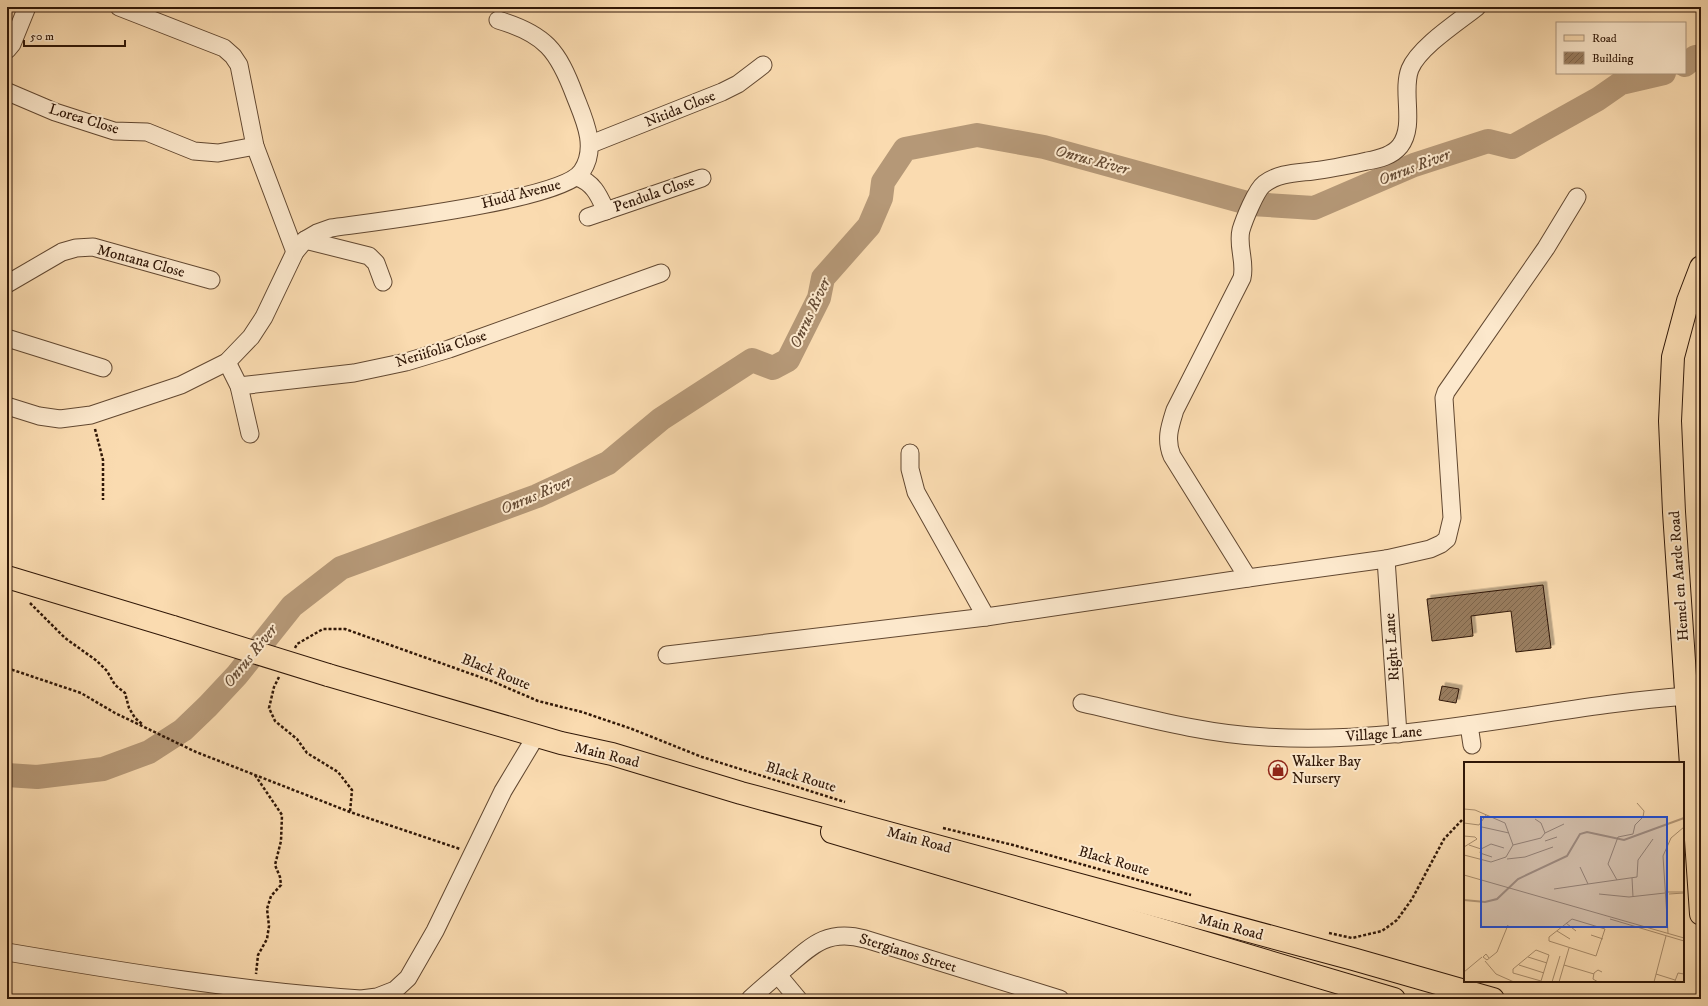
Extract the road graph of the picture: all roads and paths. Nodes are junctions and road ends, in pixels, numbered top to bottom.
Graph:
1 (27, 7) edge
2 (120, 7) edge
3 (1476, 7) edge
4 (498, 20) dead end
5 (7, 50) edge
6 (763, 65) dead end
7 (8, 92) dead end
8 (591, 144) junction
9 (255, 146) junction
10 (577, 177) junction
11 (702, 178) dead end
12 (1577, 198) dead end
13 (606, 211) junction
14 (588, 217) dead end
15 (300, 246) junction
16 (1701, 267) edge
17 (661, 273) dead end
18 (211, 280) dead end
19 (383, 282) dead end
20 (7, 284) edge
21 (7, 338) edge
22 (227, 362) junction
23 (103, 368) dead end
24 (239, 386) junction
25 (7, 406) edge
26 (90, 415) junction
27 (250, 434) dead end
28 (910, 453) dead end
29 (103, 500) dead end
30 (1386, 559) junction
31 (7, 577) edge
32 (1248, 578) junction
33 (28, 601) dead end
34 (986, 617) junction
35 (294, 650) dead end
36 (667, 656) dead end
37 (7, 668) edge
38 (281, 674) dead end
39 (1693, 698) edge
40 (1082, 703) dead end
41 (1470, 725) junction
42 (146, 727) junction
43 (1398, 734) junction
44 (536, 736) junction
45 (561, 743) junction
46 (1472, 745) dead end
47 (255, 775) junction
48 (852, 804) dead end
49 (350, 812) junction
50 (1462, 820) dead end
51 (936, 826) dead end
52 (471, 854) junction
53 (1194, 897) dead end
54 (1701, 914) edge
55 (1322, 931) dead end
56 (7, 952) edge
57 (778, 975) junction
58 (246, 994) edge
59 (750, 999) edge
60 (798, 999) edge
61 (1060, 999) edge
62 (1394, 999) edge
63 (1493, 999) edge

1 - 5 street
2 - 9 street
3 - 32 street
4 - 8 street
6 - 8 street, Nitida Close
7 - 9 street, Lorea Close
8 - 10 street, Hudd Avenue
9 - 15 street
10 - 13 street, Pendula Close
10 - 15 street, Hudd Avenue
11 - 13 street, Pendula Close
12 - 30 street
13 - 14 street, Pendula Close
15 - 19 street
15 - 22 street
16 - 39 main road, Hemel en Aarde Road
17 - 24 street, Neriifolia Close
18 - 20 street, Montana Close
21 - 23 street
22 - 24 street
22 - 26 street
24 - 27 street
25 - 26 street
26 - 29 path
28 - 34 street
30 - 32 street
30 - 43 street, Right Lane
31 - 44 main road, bridge
32 - 34 street
33 - 42 path
34 - 36 street
35 - 48 path, Black Route
37 - 42 path
38 - 49 path
39 - 41 street, Village Lane
39 - 54 main road, Hemel en Aarde Road
40 - 43 street, Village Lane
41 - 43 street, Village Lane
41 - 46 street
42 - 47 path
44 - 45 main road
44 - 52 street
45 - 62 main road, Main Road
45 - 63 main road, Main Road
47 - 49 path
47 - 58 path
49 - 52 path
50 - 55 path
51 - 53 path, Black Route
52 - 58 street
56 - 58 street
57 - 59 street, Stergianos Street
57 - 60 street
57 - 61 street, Stergianos Street

